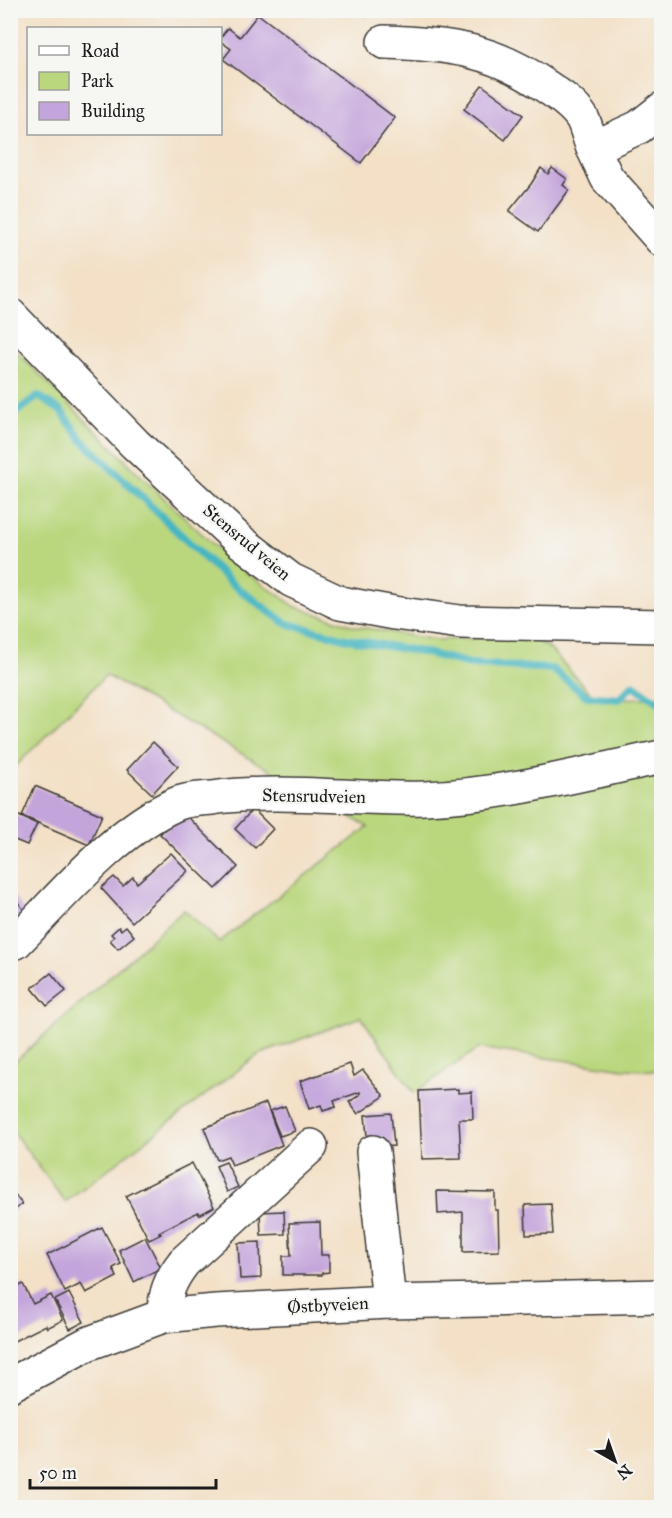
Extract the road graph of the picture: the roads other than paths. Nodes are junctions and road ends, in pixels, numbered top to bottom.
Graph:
1 (384, 42) dead end
2 (662, 109) edge
3 (593, 148) junction
4 (662, 240) edge
5 (10, 315) edge
6 (662, 626) edge
7 (662, 757) edge
8 (16, 942) dead end
9 (311, 1146) dead end
10 (373, 1152) dead end
11 (662, 1296) edge
12 (390, 1302) junction
13 (164, 1316) junction
14 (10, 1385) edge

1 - 3 street
2 - 3 street
3 - 4 street
5 - 6 street, Stensrud veien
7 - 8 street, Stensrudveien
9 - 13 street
10 - 12 street
11 - 12 street, Østbyveien
12 - 13 street, Østbyveien
13 - 14 street, Østbyveien

